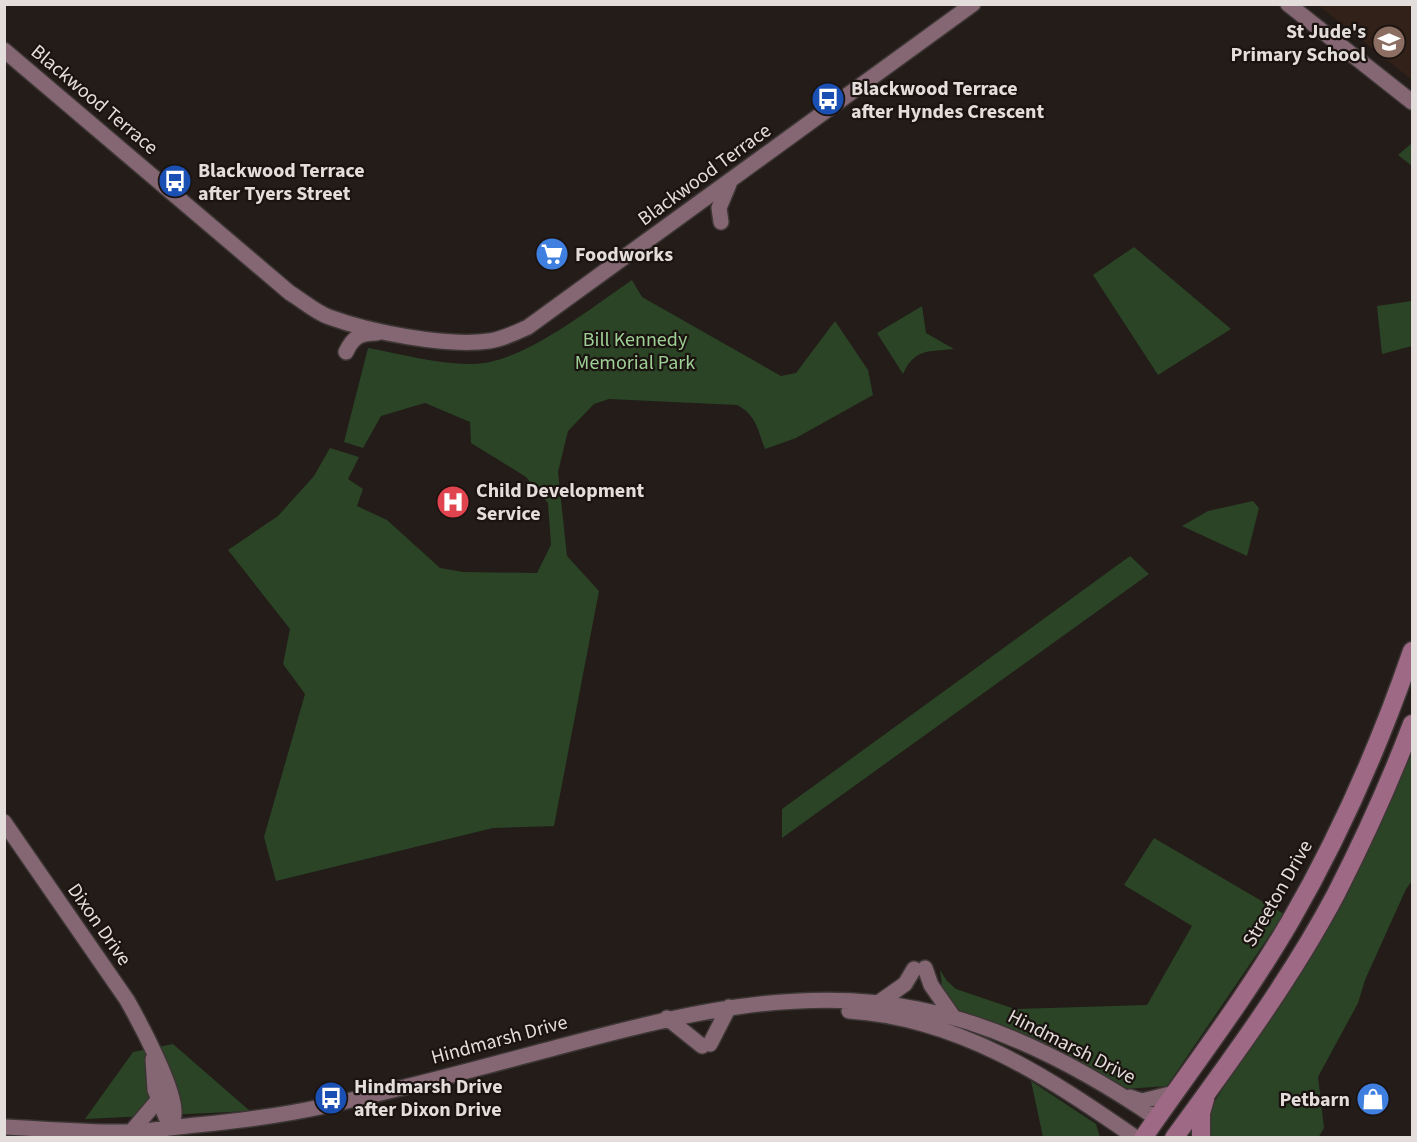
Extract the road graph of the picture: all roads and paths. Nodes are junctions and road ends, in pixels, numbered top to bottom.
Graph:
1 (973, 4) edge
2 (1288, 4) edge
3 (4, 50) edge
4 (1413, 102) edge
5 (730, 181) junction
6 (721, 222) dead end
7 (389, 332) junction
8 (346, 352) dead end
9 (1413, 651) edge
10 (1413, 671) edge
11 (1395, 704) junction
12 (1413, 724) edge
13 (4, 822) edge
14 (878, 1003) junction
15 (754, 1005) junction
16 (729, 1007) junction
17 (667, 1018) junction
18 (954, 1018) junction
19 (1206, 1092) junction
20 (1118, 1093) junction
21 (1174, 1093) junction
22 (165, 1099) junction
23 (1103, 1115) junction
24 (1156, 1119) junction
25 (197, 1124) junction
26 (4, 1127) edge
27 (170, 1127) junction
28 (131, 1132) junction
29 (1178, 1136) edge
30 (1112, 1137) edge
31 (1136, 1137) edge
32 (1143, 1137) edge
33 (1201, 1137) edge

1 - 5 main road, Blackwood Terrace
2 - 4 main road
3 - 7 main road, Blackwood Terrace
5 - 6 main road
5 - 7 main road, Blackwood Terrace
7 - 8 main road
9 - 11 main road, Streeton Drive
10 - 11 main road
11 - 21 main road, Streeton Drive
12 - 19 main road
13 - 22 main road, Dixon Drive
14 - 15 main road, Hindmarsh Drive
14 - 18 main road, Hindmarsh Drive
14 - 18 main road
15 - 16 main road, Hindmarsh Drive
15 - 23 main road, Hindmarsh Drive
16 - 17 main road, Hindmarsh Drive
16 - 17 main road
17 - 25 main road, Hindmarsh Drive
18 - 20 main road, Hindmarsh Drive
19 - 29 main road
19 - 33 main road
20 - 21 main road
20 - 24 main road, Hindmarsh Drive
21 - 24 main road, Streeton Drive
22 - 25 main road
22 - 27 main road, Dixon Drive
22 - 28 main road
23 - 30 main road
23 - 31 main road, Hindmarsh Drive
24 - 29 main road, Hindmarsh Drive
24 - 32 main road, Streeton Drive
25 - 27 main road, Hindmarsh Drive
26 - 28 main road, Hindmarsh Drive
27 - 28 main road, Hindmarsh Drive

